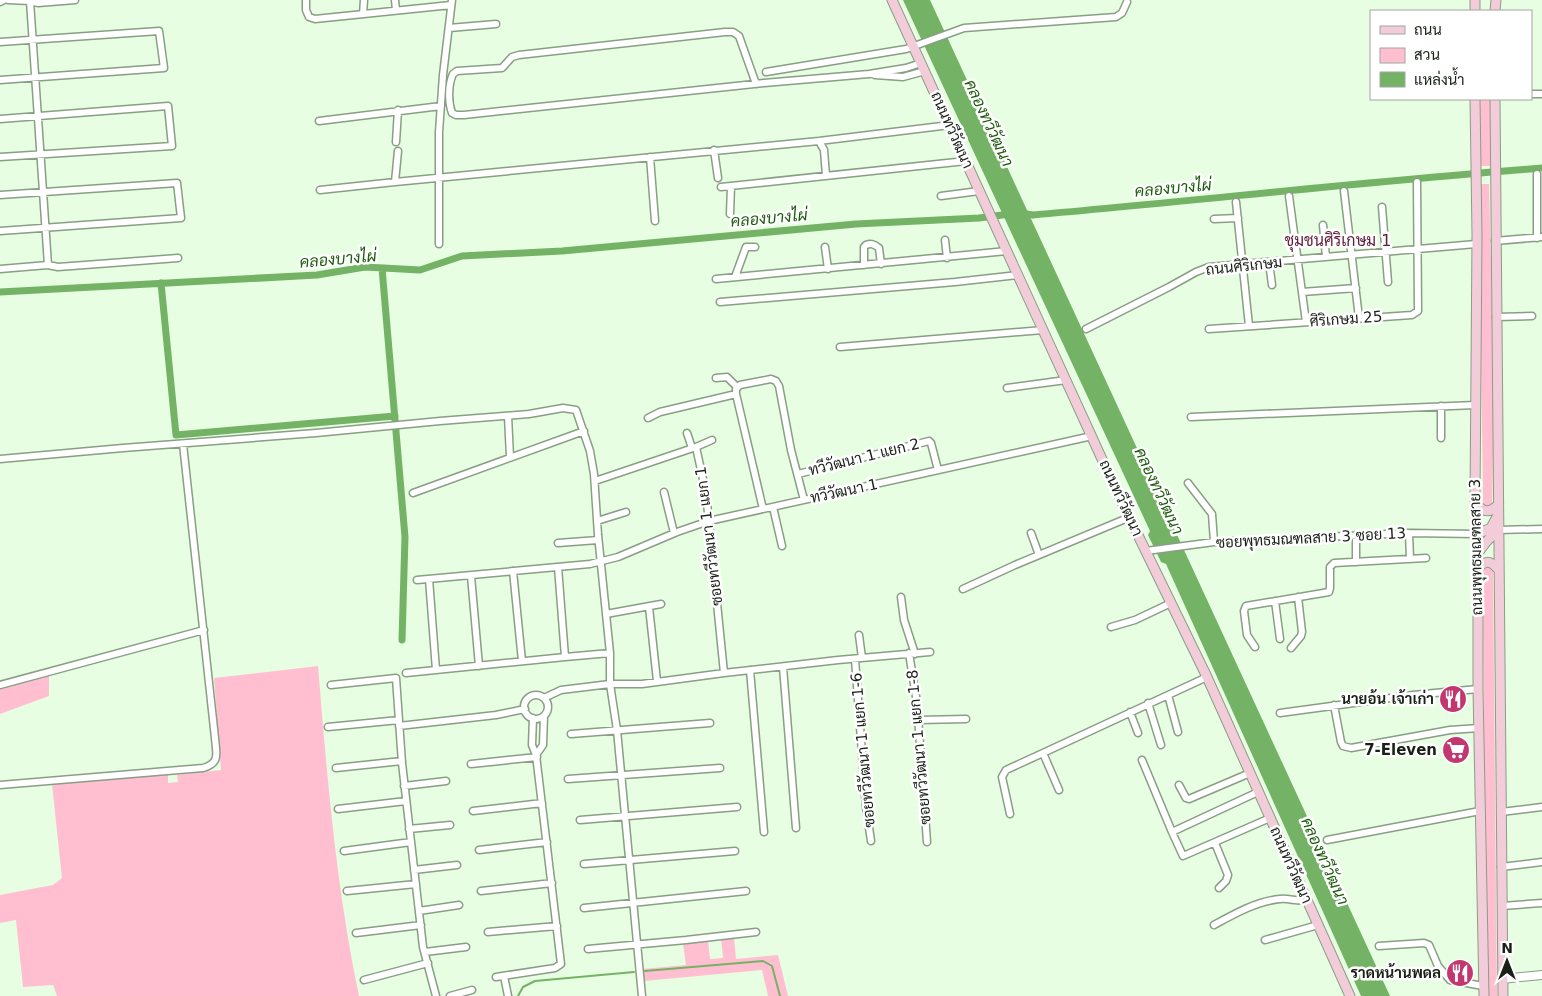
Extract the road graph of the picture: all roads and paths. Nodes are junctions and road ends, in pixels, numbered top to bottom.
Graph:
1 (4, 0) edge
2 (8, 0) edge
3 (75, 0) edge
4 (306, 0) edge
5 (364, 0) edge
6 (395, 0) edge
7 (892, 0) edge
8 (30, 1) edge
9 (0, 2) edge
10 (451, 2) edge
11 (1127, 2) dead end
12 (437, 3) edge
13 (396, 10) junction
14 (364, 14) junction
15 (496, 24) dead end
16 (449, 28) junction
17 (32, 40) junction
18 (0, 42) edge
19 (914, 48) junction
20 (923, 67) junction
21 (766, 72) dead end
22 (34, 78) junction
23 (0, 80) edge
24 (756, 84) junction
25 (1475, 100) edge
26 (1494, 100) edge
27 (441, 106) junction
28 (398, 110) junction
29 (37, 116) junction
30 (0, 119) edge
31 (319, 121) dead end
32 (950, 125) junction
33 (819, 141) junction
34 (396, 142) dead end
35 (714, 150) junction
36 (398, 151) dead end
37 (40, 154) junction
38 (0, 157) edge
39 (650, 157) junction
40 (966, 161) junction
41 (1537, 174) dead end
42 (826, 176) junction
43 (438, 178) junction
44 (718, 178) dead end
45 (395, 182) junction
46 (1417, 182) dead end
47 (731, 186) junction
48 (721, 187) dead end
49 (320, 190) dead end
50 (980, 190) junction
51 (1344, 191) dead end
52 (43, 192) junction
53 (0, 195) edge
54 (942, 196) dead end
55 (1289, 196) dead end
56 (1540, 199) edge
57 (1236, 202) dead end
58 (1382, 206) dead end
59 (730, 214) dead end
60 (1238, 218) junction
61 (1214, 219) dead end
62 (655, 221) dead end
63 (1323, 226) dead end
64 (46, 228) junction
65 (0, 231) edge
66 (1540, 237) edge
67 (945, 240) dead end
68 (1476, 240) junction
69 (1495, 241) junction
70 (438, 244) dead end
71 (755, 247) dead end
72 (825, 247) dead end
73 (1418, 248) junction
74 (1007, 251) junction
75 (1386, 251) junction
76 (1352, 254) junction
77 (1326, 257) junction
78 (178, 258) dead end
79 (947, 258) junction
80 (1298, 260) junction
81 (1269, 262) junction
82 (881, 264) junction
83 (48, 265) junction
84 (864, 265) junction
85 (1242, 265) junction
86 (0, 269) edge
87 (828, 269) junction
88 (1018, 274) junction
89 (735, 277) junction
90 (716, 279) dead end
91 (1388, 282) dead end
92 (1272, 285) dead end
93 (1356, 288) junction
94 (1302, 292) junction
95 (720, 302) dead end
96 (1532, 316) dead end
97 (1496, 317) junction
98 (1359, 318) junction
99 (1306, 322) junction
100 (1249, 326) junction
101 (1086, 329) dead end
102 (1209, 329) dead end
103 (1043, 330) junction
104 (840, 347) dead end
105 (716, 378) dead end
106 (1066, 380) junction
107 (1006, 388) dead end
108 (736, 391) junction
109 (1476, 405) junction
110 (1441, 406) junction
111 (508, 416) junction
112 (1191, 417) dead end
113 (648, 418) dead end
114 (584, 431) junction
115 (687, 433) dead end
116 (1092, 436) junction
117 (1441, 438) dead end
118 (712, 440) dead end
119 (183, 444) junction
120 (694, 448) junction
121 (510, 457) junction
122 (0, 459) edge
123 (938, 470) junction
124 (798, 474) junction
125 (595, 481) junction
126 (1188, 483) dead end
127 (664, 492) dead end
128 (413, 493) dead end
129 (804, 500) junction
130 (1475, 500) junction
131 (772, 506) junction
132 (763, 509) junction
133 (1498, 510) junction
134 (626, 512) dead end
135 (1130, 517) junction
136 (597, 521) junction
137 (709, 521) junction
138 (1542, 529) edge
139 (1498, 530) junction
140 (1031, 532) dead end
141 (674, 533) junction
142 (1410, 533) junction
143 (1477, 534) junction
144 (1356, 535) junction
145 (598, 540) junction
146 (1214, 542) junction
147 (558, 543) dead end
148 (782, 546) dead end
149 (1146, 551) junction
150 (1478, 553) junction
151 (1039, 555) junction
152 (1426, 558) dead end
153 (1410, 559) junction
154 (601, 561) junction
155 (1356, 562) junction
156 (558, 567) junction
157 (1498, 568) junction
158 (1477, 570) junction
159 (513, 571) junction
160 (471, 576) junction
161 (429, 579) junction
162 (417, 580) dead end
163 (963, 589) dead end
164 (901, 597) dead end
165 (1298, 597) junction
166 (1275, 601) junction
167 (1171, 603) junction
168 (661, 604) dead end
169 (649, 607) junction
170 (606, 614) junction
171 (1111, 627) dead end
172 (204, 630) junction
173 (859, 635) dead end
174 (1280, 639) dead end
175 (1255, 647) dead end
176 (1291, 648) dead end
177 (930, 652) dead end
178 (610, 653) junction
179 (912, 653) junction
180 (565, 657) junction
181 (859, 658) junction
182 (522, 661) junction
183 (479, 666) junction
184 (783, 667) junction
185 (436, 670) junction
186 (750, 670) junction
187 (406, 673) dead end
188 (724, 673) junction
189 (1207, 677) junction
190 (657, 681) junction
191 (610, 684) junction
192 (0, 685) edge
193 (331, 685) dead end
194 (1478, 689) junction
195 (1168, 695) junction
196 (544, 698) junction
197 (1148, 703) junction
198 (1334, 705) junction
199 (525, 709) junction
200 (1130, 712) junction
201 (1280, 713) dead end
202 (544, 716) junction
203 (533, 718) junction
204 (966, 719) dead end
205 (918, 720) junction
206 (399, 723) junction
207 (710, 724) dead end
208 (328, 727) dead end
209 (1479, 728) junction
210 (617, 730) junction
211 (1178, 732) dead end
212 (1138, 733) dead end
213 (571, 734) dead end
214 (1161, 744) dead end
215 (1043, 753) junction
216 (537, 756) junction
217 (402, 760) junction
218 (1142, 760) dead end
219 (471, 764) dead end
220 (336, 768) dead end
221 (720, 768) dead end
222 (1250, 773) junction
223 (621, 775) junction
224 (568, 779) dead end
225 (446, 781) dead end
226 (1179, 784) dead end
227 (0, 785) edge
228 (404, 786) junction
229 (1059, 790) dead end
230 (1258, 792) junction
231 (406, 801) junction
232 (542, 803) junction
233 (737, 807) dead end
234 (1542, 808) edge
235 (338, 809) dead end
236 (473, 811) dead end
237 (1480, 811) junction
238 (1501, 812) junction
239 (1010, 814) dead end
240 (626, 816) junction
241 (1270, 818) junction
242 (580, 820) dead end
243 (450, 825) dead end
244 (796, 828) dead end
245 (409, 829) junction
246 (764, 832) dead end
247 (1172, 832) junction
248 (1327, 840) dead end
249 (871, 841) dead end
250 (411, 842) junction
251 (547, 842) junction
252 (927, 842) dead end
253 (1215, 843) junction
254 (479, 850) dead end
255 (735, 850) dead end
256 (344, 851) dead end
257 (629, 860) junction
258 (1542, 862) edge
259 (584, 864) dead end
260 (457, 865) dead end
261 (1501, 867) junction
262 (414, 870) junction
263 (552, 883) junction
264 (416, 884) junction
265 (1218, 888) dead end
266 (347, 891) dead end
267 (481, 891) dead end
268 (746, 891) dead end
269 (1307, 900) junction
270 (633, 902) junction
271 (1542, 903) edge
272 (459, 905) dead end
273 (1502, 906) junction
274 (584, 908) dead end
275 (419, 911) junction
276 (1318, 924) junction
277 (421, 925) junction
278 (1214, 925) dead end
279 (557, 926) junction
280 (488, 932) dead end
281 (756, 932) dead end
282 (356, 933) dead end
283 (1265, 940) dead end
284 (637, 945) junction
285 (1379, 946) dead end
286 (466, 947) dead end
287 (588, 949) dead end
288 (425, 952) junction
289 (428, 963) junction
290 (1542, 975) edge
291 (504, 976) junction
292 (496, 977) dead end
293 (1502, 979) junction
294 (364, 980) dead end
295 (1484, 986) junction
296 (472, 990) dead end
297 (1503, 995) edge
298 (436, 996) edge
299 (450, 996) edge
300 (508, 996) edge
301 (642, 996) edge
302 (1350, 996) edge
303 (1484, 996) edge

1 - 9 street
2 - 8 street
3 - 8 street
4 - 14 street
5 - 14 street
6 - 13 street
7 - 19 main road, ถนนทวีวัฒนา
8 - 17 street
10 - 12 street
10 - 16 street
11 - 19 street
12 - 13 street
13 - 14 street
15 - 16 street
16 - 27 street
17 - 18 street
17 - 22 street
17 - 22 street
19 - 20 main road, ถนนทวีวัฒนา
19 - 21 street
20 - 24 street
20 - 32 main road, ถนนทวีวัฒนา
22 - 23 street
22 - 29 street
24 - 24 street
25 - 68 main road, ถนนพุทธมณฑลสาย 3
26 - 69 main road, ถนนพุทธมณฑลสาย 3
27 - 28 street
27 - 43 street
28 - 31 street
28 - 34 street
29 - 30 street
29 - 37 street
29 - 37 street
32 - 33 street
32 - 40 main road, ถนนทวีวัฒนา
33 - 35 street
33 - 42 street
35 - 39 street
35 - 44 street
36 - 45 street
37 - 38 street
37 - 52 street
39 - 43 street
39 - 62 street
40 - 42 street
40 - 50 main road, ถนนทวีวัฒนา
41 - 56 street
42 - 47 street
43 - 45 street
43 - 70 street
45 - 49 street
46 - 73 street
47 - 48 street
47 - 59 street
50 - 54 street
50 - 74 main road, ถนนทวีวัฒนา
51 - 76 street
52 - 53 street
52 - 64 street
52 - 64 street
55 - 80 street
56 - 66 street
57 - 60 street
58 - 75 street
60 - 61 street
60 - 85 street
63 - 77 street
64 - 65 street
64 - 83 street
66 - 69 street
67 - 79 street
68 - 73 street, ถนนศิริเกษม
68 - 109 main road, ถนนพุทธมณฑลสาย 3
69 - 97 main road, ถนนพุทธมณฑลสาย 3
71 - 89 street
72 - 87 street
73 - 75 street, ถนนศิริเกษม
73 - 98 street, ศิริเกษม 25
74 - 79 street
74 - 88 main road, ถนนทวีวัฒนา
75 - 76 street, ถนนศิริเกษม
75 - 91 street
76 - 77 street, ถนนศิริเกษม
76 - 93 street
77 - 80 street, ถนนศิริเกษม
78 - 83 street
79 - 82 street
80 - 81 street, ถนนศิริเกษม
80 - 94 street
81 - 85 street, ถนนศิริเกษม
81 - 92 street
82 - 84 street
82 - 84 street
83 - 86 street
84 - 87 street
85 - 100 street
85 - 101 street, ถนนศิริเกษม
87 - 89 street
88 - 95 street
88 - 103 main road, ถนนทวีวัฒนา
89 - 90 street
93 - 94 street
93 - 98 street
94 - 99 street
96 - 97 street
97 - 133 main road, ถนนพุทธมณฑลสาย 3
98 - 99 street, ศิริเกษม 25
99 - 100 street, ศิริเกษม 25
100 - 102 street, ศิริเกษม 25
103 - 104 street
103 - 106 main road, ถนนทวีวัฒนา
105 - 108 street
106 - 107 street
106 - 116 main road, ถนนทวีวัฒนา
108 - 113 street
108 - 124 street
108 - 132 street
109 - 110 street
109 - 130 main road, ถนนพุทธมณฑลสาย 3
110 - 112 street
110 - 117 street
111 - 114 street
111 - 119 street
111 - 121 street
114 - 121 street
114 - 125 street
115 - 120 street
116 - 123 street, ทวีวัฒนา 1
116 - 135 main road, ถนนทวีวัฒนา
118 - 120 street
119 - 122 street
119 - 172 street
120 - 125 street, ซอยทวีวัฒนา 1 แยก 1
120 - 137 street, ซอยทวีวัฒนา 1 แยก 1
121 - 128 street
123 - 124 street, ทวีวัฒนา 1 แยก 2
123 - 129 street, ทวีวัฒนา 1
124 - 129 street
125 - 136 street
126 - 146 street
127 - 141 street
129 - 131 street, ทวีวัฒนา 1
130 - 133 main road
130 - 143 main road, ถนนพุทธมณฑลสาย 3
131 - 132 street, ทวีวัฒนา 1
131 - 148 street
132 - 137 street, ทวีวัฒนา 1
133 - 139 main road, ถนนพุทธมณฑลสาย 3
133 - 143 main road
134 - 136 street
135 - 149 main road, ถนนทวีวัฒนา
135 - 151 street
136 - 145 street
137 - 141 street, ทวีวัฒนา 1
137 - 188 street, ซอยทวีวัฒนา 1 แยก 1
138 - 139 street
139 - 150 main road
139 - 157 main road, ถนนพุทธมณฑลสาย 3
140 - 151 street
141 - 154 street, ทวีวัฒนา 1
142 - 143 street, ซอยพุทธมณฑลสาย 3 ซอย 13
142 - 144 street, ซอยพุทธมณฑลสาย 3 ซอย 13
142 - 153 street
143 - 150 main road, ถนนพุทธมณฑลสาย 3
144 - 146 street, ซอยพุทธมณฑลสาย 3 ซอย 13
144 - 155 street
145 - 147 street
145 - 154 street
146 - 149 street, ซอยพุทธมณฑลสาย 3 ซอย 13
149 - 167 main road, ถนนทวีวัฒนา
150 - 158 main road, ถนนพุทธมณฑลสาย 3
151 - 163 street
152 - 153 street
153 - 155 street
154 - 156 street, ทวีวัฒนา 1
154 - 170 street
155 - 165 street
156 - 159 street, ทวีวัฒนา 1
156 - 180 street
157 - 158 main road
157 - 238 main road, ถนนพุทธมณฑลสาย 3
158 - 194 main road, ถนนพุทธมณฑลสาย 3
159 - 160 street, ทวีวัฒนา 1
159 - 182 street
160 - 161 street, ทวีวัฒนา 1
160 - 183 street
161 - 162 street, ทวีวัฒนา 1
161 - 185 street
164 - 179 street, ซอยทวีวัฒนา 1 แยก 1-8
165 - 166 street
165 - 176 street
166 - 174 street
166 - 175 street
167 - 171 street
167 - 189 main road, ถนนทวีวัฒนา
168 - 169 street
169 - 170 street
169 - 190 street
170 - 178 street
172 - 192 street
172 - 227 street
173 - 181 street, ซอยทวีวัฒนา 1 แยก 1-6
177 - 179 street
178 - 180 street
178 - 191 street
179 - 181 street
179 - 205 street, ซอยทวีวัฒนา 1 แยก 1-8
180 - 182 street
181 - 184 street
181 - 249 street, ซอยทวีวัฒนา 1 แยก 1-6
182 - 183 street
183 - 185 street
184 - 186 street
184 - 244 street
185 - 187 street
186 - 188 street
186 - 246 street
188 - 190 street
189 - 195 street
189 - 222 main road, ถนนทวีวัฒนา
190 - 191 street
191 - 196 street
191 - 210 street
193 - 206 street
194 - 198 street
194 - 209 main road, ถนนพุทธมณฑลสาย 3
195 - 197 street
195 - 211 street
196 - 199 street
196 - 202 street
197 - 200 street
197 - 214 street
198 - 201 street
198 - 209 street
199 - 203 street
199 - 206 street
200 - 212 street
200 - 215 street
202 - 203 street
202 - 216 street
203 - 216 street
204 - 205 street
205 - 252 street, ซอยทวีวัฒนา 1 แยก 1-8
206 - 208 street
206 - 217 street
207 - 210 street
209 - 237 main road, ถนนพุทธมณฑลสาย 3
210 - 213 street
210 - 223 street
215 - 229 street
215 - 239 street
216 - 219 street
216 - 232 street
217 - 220 street
217 - 228 street
218 - 247 street
221 - 223 street
222 - 226 street
222 - 230 main road, ถนนทวีวัฒนา
223 - 224 street
223 - 240 street
225 - 228 street
228 - 231 street
230 - 241 main road, ถนนทวีวัฒนา
230 - 247 street
231 - 235 street
231 - 245 street
232 - 236 street
232 - 251 street
233 - 240 street
234 - 238 street
237 - 248 street
237 - 295 main road, ถนนพุทธมณฑลสาย 3
238 - 261 main road, ถนนพุทธมณฑลสาย 3
240 - 242 street
240 - 257 street
241 - 253 street
241 - 269 main road, ถนนทวีวัฒนา
243 - 245 street
245 - 250 street
247 - 253 street
250 - 256 street
250 - 262 street
251 - 254 street
251 - 263 street
253 - 265 street
255 - 257 street
257 - 259 street
257 - 270 street
258 - 261 street
260 - 262 street
261 - 273 main road, ถนนพุทธมณฑลสาย 3
262 - 264 street
263 - 267 street
263 - 279 street
264 - 266 street
264 - 275 street
268 - 270 street
269 - 276 main road, ถนนทวีวัฒนา
269 - 278 street
270 - 274 street
270 - 284 street
271 - 273 street
272 - 275 street
273 - 293 main road, ถนนพุทธมณฑลสาย 3
275 - 277 street
276 - 283 street
276 - 302 main road, ถนนทวีวัฒนา
277 - 282 street
277 - 288 street
279 - 280 street
279 - 291 street
281 - 284 street
284 - 287 street
284 - 301 street
285 - 295 street
286 - 288 street
288 - 289 street
289 - 294 street
289 - 298 street
290 - 293 street
291 - 292 street
291 - 300 street
293 - 297 main road, ถนนพุทธมณฑลสาย 3
295 - 303 main road, ถนนพุทธมณฑลสาย 3
296 - 299 street

